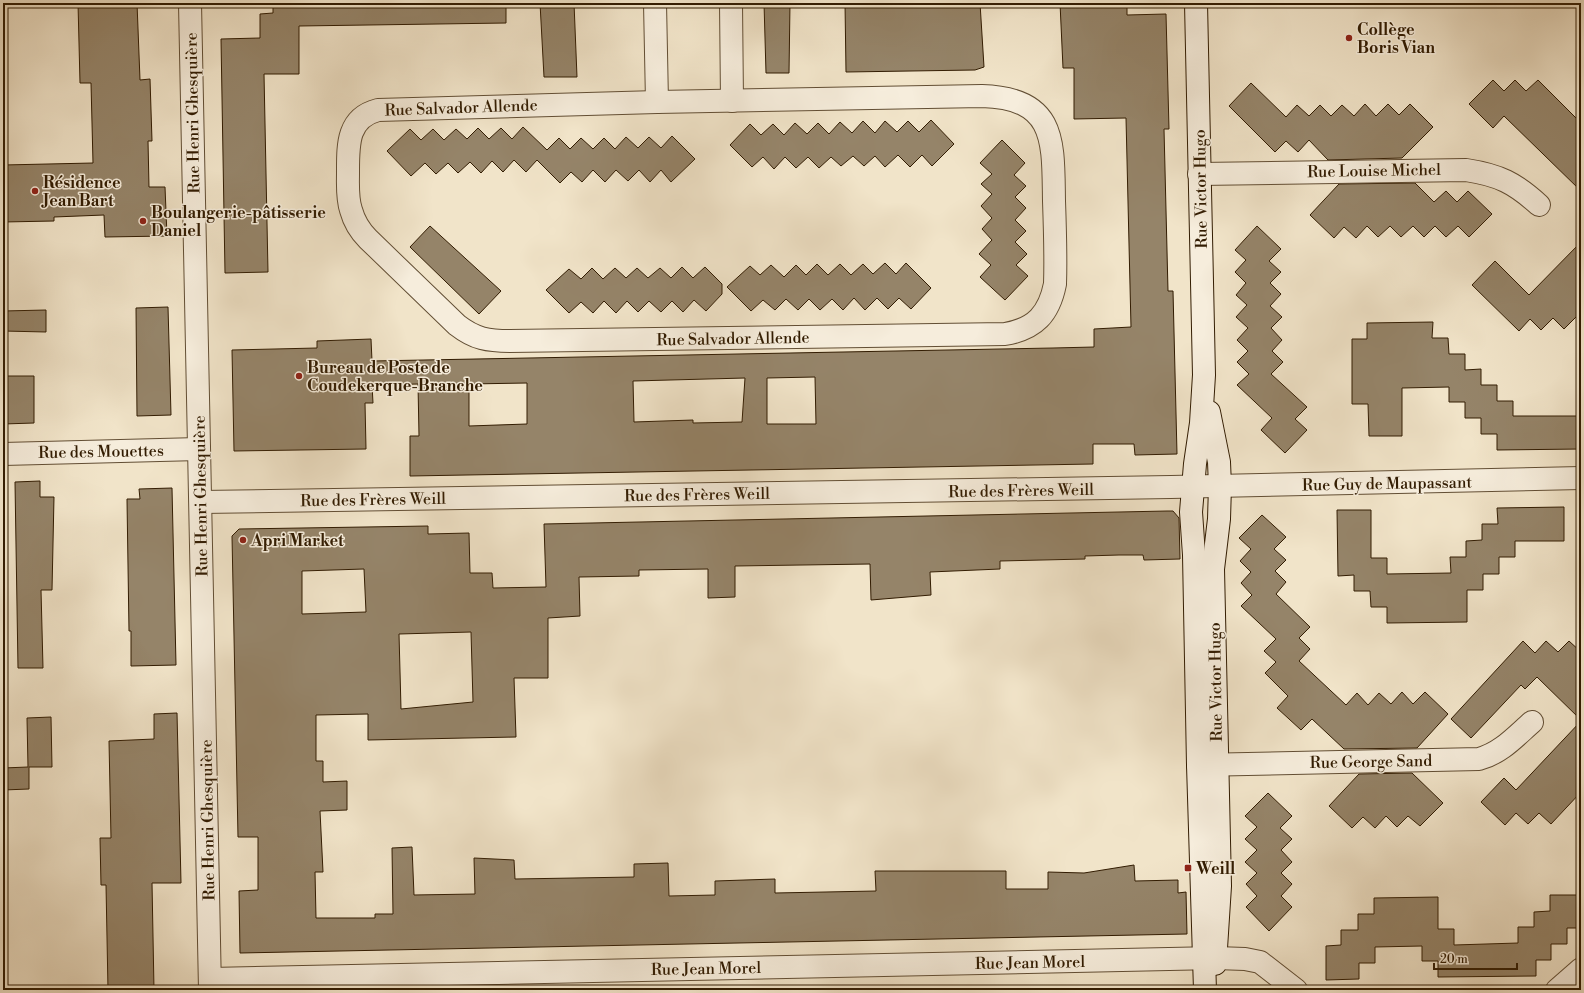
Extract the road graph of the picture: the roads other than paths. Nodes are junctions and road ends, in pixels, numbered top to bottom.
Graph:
1 (190, 3) edge
2 (656, 3) edge
3 (731, 3) edge
4 (1196, 3) edge
5 (732, 101) junction
6 (657, 102) junction
7 (1199, 174) junction
8 (1539, 205) dead end
9 (1204, 375) junction
10 (199, 449) junction
11 (3, 454) edge
12 (1581, 478) edge
13 (1220, 486) junction
14 (1193, 487) junction
15 (200, 502) junction
16 (1532, 722) dead end
17 (1207, 764) junction
18 (1209, 958) junction
19 (1581, 969) edge
20 (210, 984) edge
21 (1205, 990) edge
22 (1214, 990) edge
23 (1296, 990) edge
24 (1557, 990) edge

1 - 10 street, Rue Henri Ghesquière
2 - 6 street
3 - 5 street
4 - 7 street, Rue Victor Hugo
5 - 6 street, Rue Salvador Allende
5 - 6 street, Rue Salvador Allende
7 - 8 street, Rue Louise Michel
7 - 9 street, Rue Victor Hugo
9 - 13 street, Rue Victor Hugo
9 - 14 street, Rue Victor Hugo
10 - 11 street, Rue des Mouettes
10 - 15 street, Rue Henri Ghesquière
12 - 13 street, Rue Guy de Maupassant
13 - 14 street, Rue Guy de Maupassant
13 - 17 street, Rue Victor Hugo
14 - 15 street, Rue des Frères Weill
14 - 17 street, Rue Victor Hugo
15 - 20 street, Rue Henri Ghesquière
16 - 17 street, Rue George Sand
17 - 18 street, Rue Victor Hugo
18 - 20 street, Rue Jean Morel
18 - 21 street, Rue Victor Hugo
18 - 22 street, Rue Victor Hugo
18 - 23 street, Rue Jean Morel
19 - 24 street

